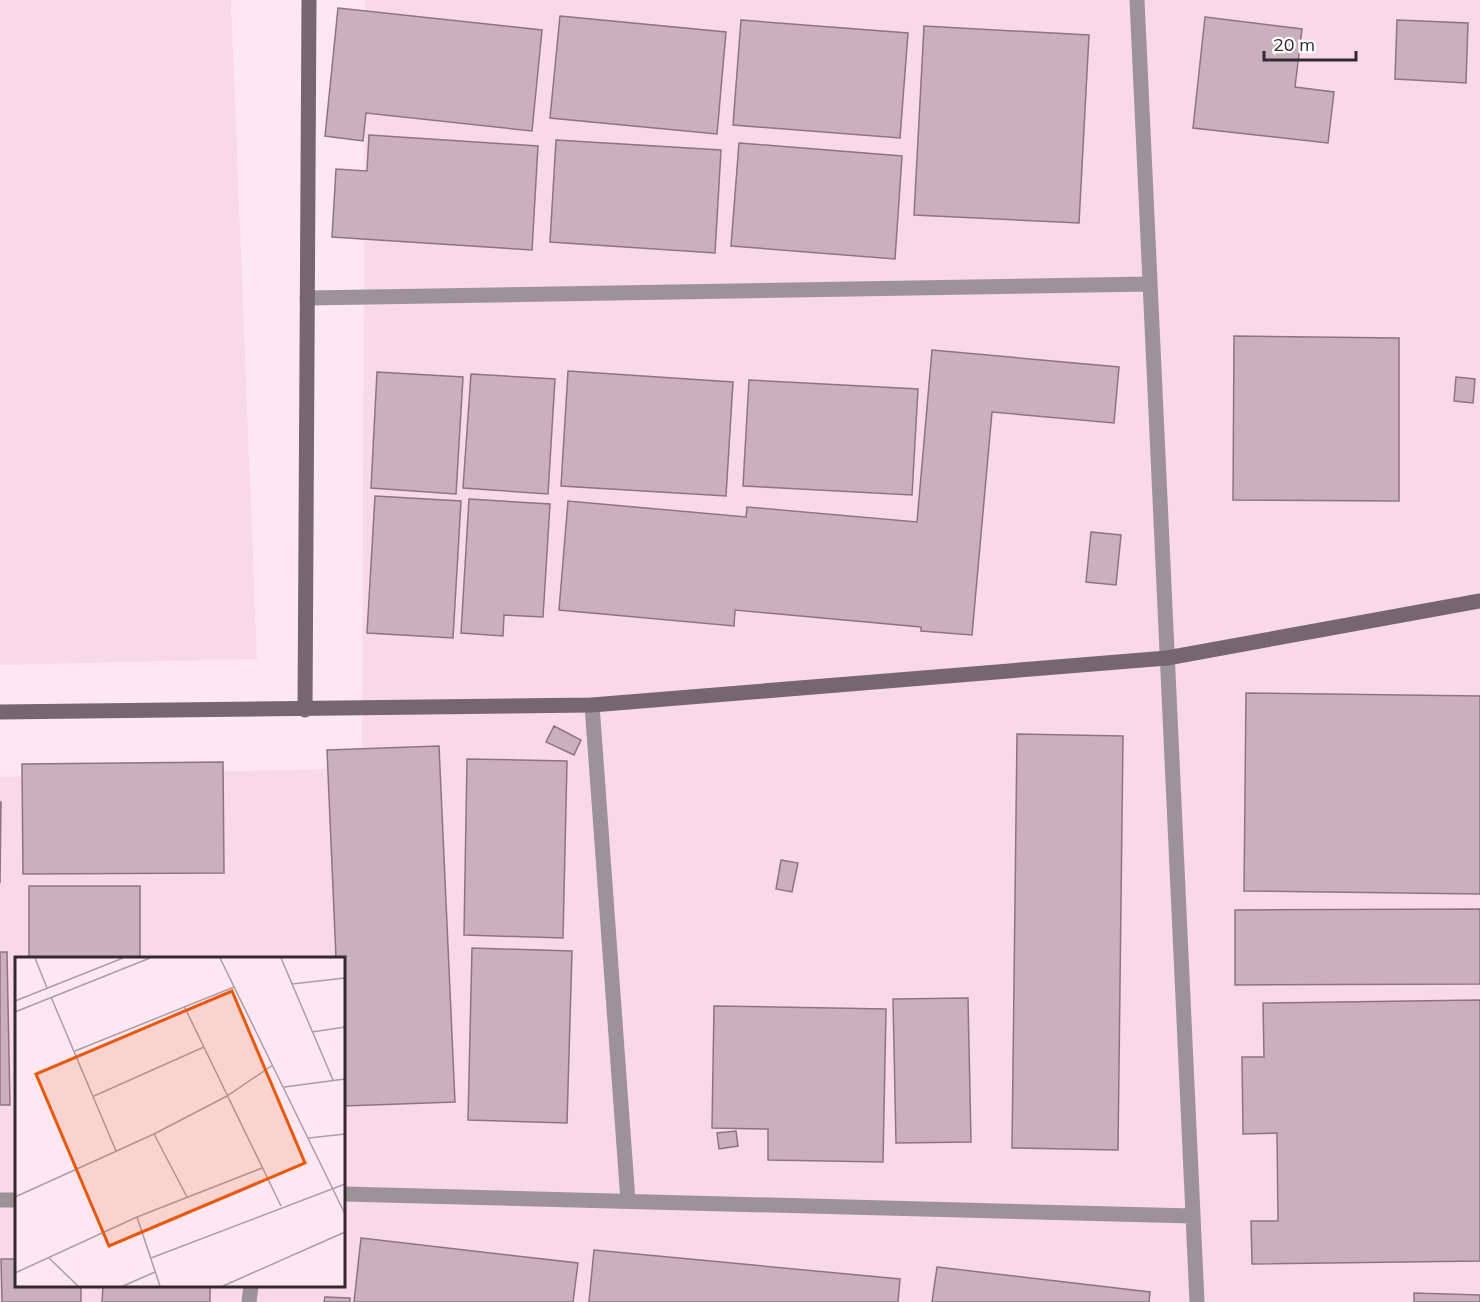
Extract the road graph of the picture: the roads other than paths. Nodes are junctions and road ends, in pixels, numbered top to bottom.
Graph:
1 (309, 0) edge
2 (1137, 0) edge
3 (1150, 284) junction
4 (307, 298) junction
5 (1480, 601) edge
6 (1167, 658) junction
7 (592, 705) junction
8 (305, 710) junction
9 (0, 712) edge
10 (345, 1194) edge
11 (628, 1201) junction
12 (1193, 1216) junction
13 (251, 1287) edge
14 (249, 1302) edge
15 (1197, 1302) edge

1 - 4 street
2 - 3 street
3 - 4 street
3 - 6 street
4 - 8 street
5 - 6 street
6 - 7 street
6 - 12 street
7 - 8 street
7 - 11 street
8 - 9 street
10 - 11 street
11 - 12 street
12 - 15 street
13 - 14 street

